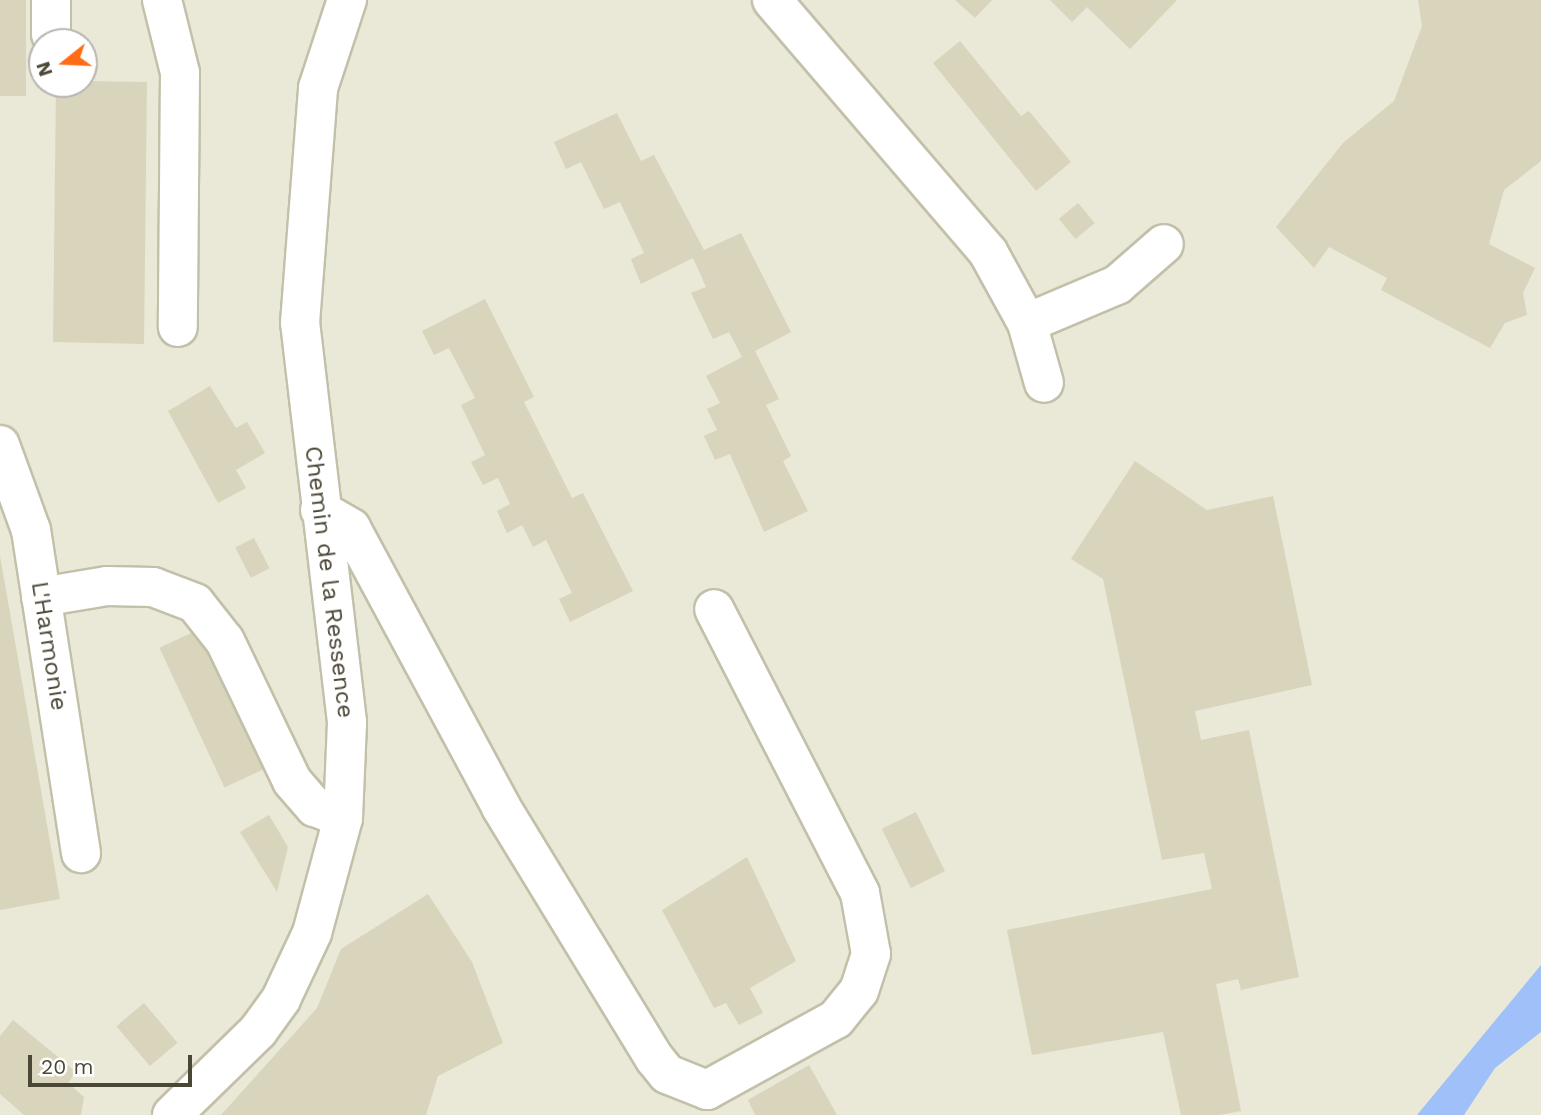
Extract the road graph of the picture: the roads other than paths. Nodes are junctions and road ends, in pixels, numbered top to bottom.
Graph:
1 (162, 0) edge
2 (347, 0) edge
3 (772, 0) edge
4 (1164, 244) dead end
5 (1027, 323) junction
6 (178, 327) dead end
7 (1044, 383) dead end
8 (0, 445) edge
9 (320, 510) junction
10 (41, 597) junction
11 (714, 609) dead end
12 (343, 818) junction
13 (81, 853) dead end
14 (172, 1115) edge

1 - 6 street
2 - 9 street, Chemin de la Ressence
3 - 5 street
4 - 5 street
5 - 7 street
8 - 10 street, L'Harmonie
9 - 11 street
9 - 12 street, Chemin de la Ressence
10 - 12 street
10 - 13 street, L'Harmonie
12 - 14 street, Chemin de la Ressence

